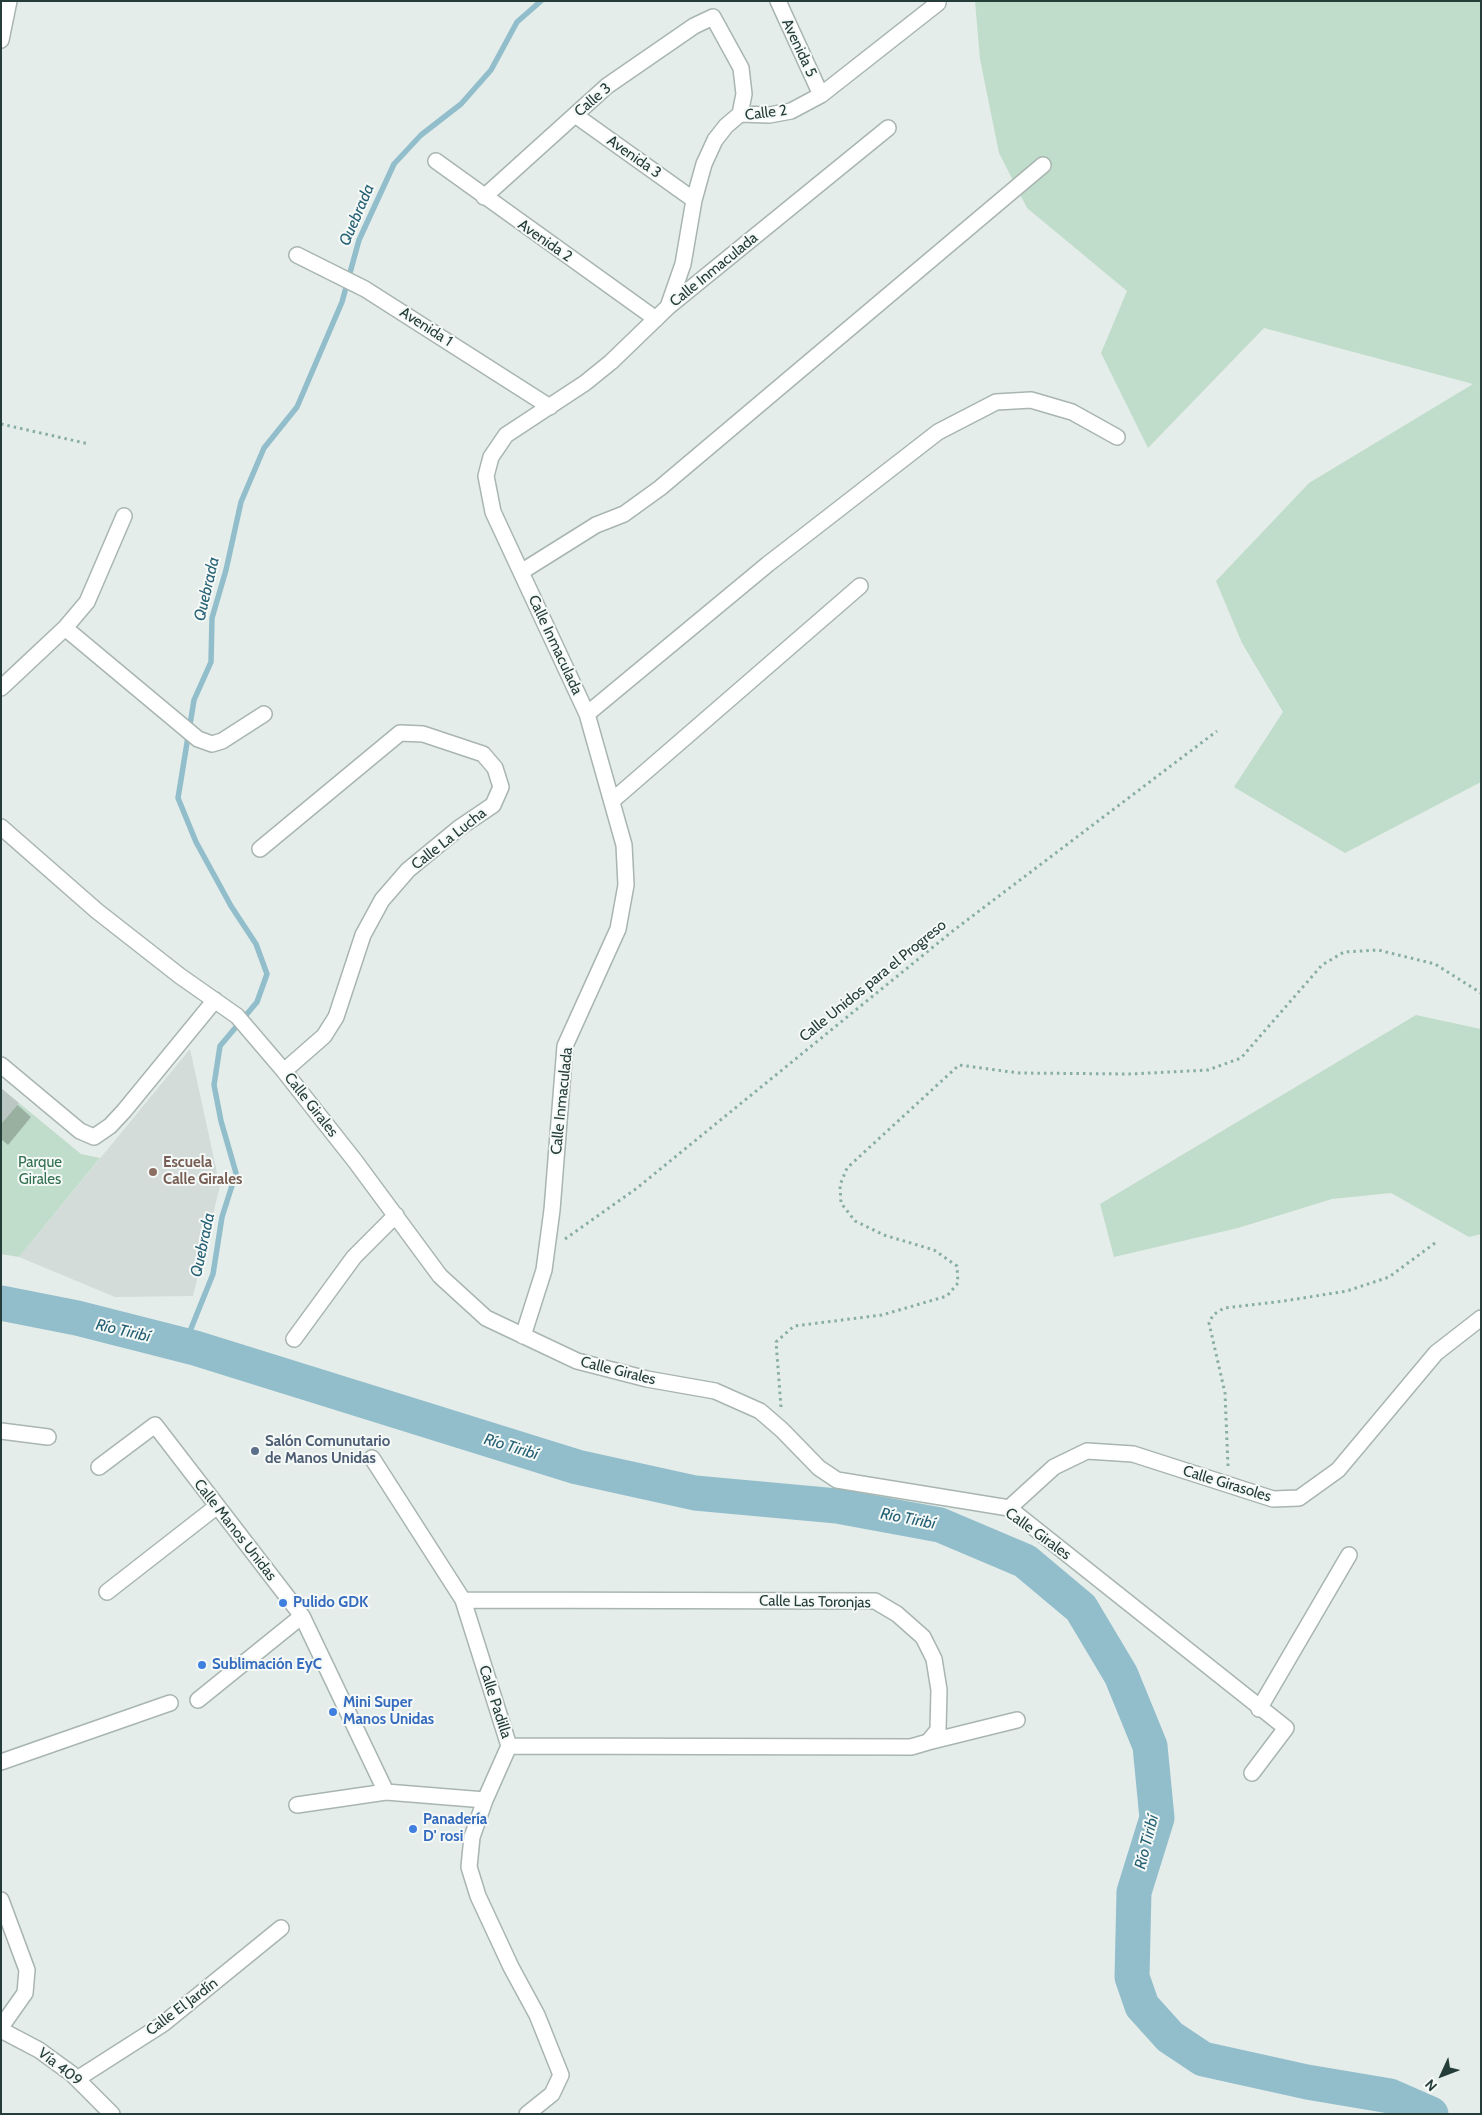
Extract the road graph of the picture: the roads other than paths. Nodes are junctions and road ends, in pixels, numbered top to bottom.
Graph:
1 (9, 1) edge
2 (778, 1) edge
3 (938, 3) dead end
4 (1, 40) edge
5 (820, 95) junction
6 (740, 114) junction
7 (575, 115) junction
8 (888, 128) dead end
9 (436, 161) dead end
10 (1043, 165) dead end
11 (484, 197) junction
12 (694, 200) junction
13 (297, 255) dead end
14 (668, 308) junction
15 (656, 319) junction
16 (550, 407) junction
17 (1117, 437) dead end
18 (124, 516) dead end
19 (521, 572) junction
20 (860, 586) dead end
21 (65, 628) junction
22 (1, 688) edge
23 (264, 714) dead end
24 (587, 714) junction
25 (613, 800) junction
26 (1, 827) edge
27 (260, 850) dead end
28 (215, 1000) junction
29 (1, 1065) edge
30 (284, 1071) junction
31 (396, 1215) junction
32 (1481, 1318) edge
33 (523, 1336) junction
34 (294, 1339) dead end
35 (1, 1431) edge
36 (48, 1437) dead end
37 (372, 1458) dead end
38 (99, 1467) dead end
39 (216, 1507) junction
40 (1009, 1508) junction
41 (1349, 1555) dead end
42 (107, 1592) dead end
43 (463, 1600) junction
44 (302, 1616) junction
45 (198, 1700) dead end
46 (170, 1703) dead end
47 (1259, 1708) junction
48 (1016, 1720) dead end
49 (928, 1742) junction
50 (509, 1746) junction
51 (1, 1762) edge
52 (1252, 1774) dead end
53 (386, 1792) junction
54 (485, 1800) junction
55 (297, 1805) dead end
56 (1, 1900) edge
57 (281, 1928) dead end
58 (1, 2029) edge
59 (77, 2078) junction
60 (112, 2114) edge
61 (527, 2114) edge

1 - 4 street
2 - 5 street, Avenida 5
3 - 5 street, Calle 2
5 - 6 street, Calle 2
6 - 7 street, Calle 3
6 - 12 street, Calle 2
7 - 11 street, Calle 3
7 - 12 street, Avenida 3
8 - 14 street, Calle Inmaculada
9 - 11 street, Avenida 2
10 - 19 street
11 - 15 street, Avenida 2
12 - 14 street, Calle 2
13 - 16 street, Avenida 1
14 - 15 street, Calle Inmaculada
15 - 16 street, Calle Inmaculada
16 - 19 street, Calle Inmaculada
17 - 24 street
18 - 21 street
19 - 24 street, Calle Inmaculada
20 - 25 street
21 - 22 street
21 - 23 street
24 - 25 street, Calle Inmaculada
25 - 33 street, Calle Inmaculada
26 - 28 street, Calle Girales
27 - 30 street, Calle La Lucha
28 - 29 street
28 - 30 street, Calle Girales
30 - 31 street, Calle Girales
31 - 33 street, Calle Girales
31 - 34 street
32 - 40 street, Calle Girasoles
33 - 40 street, Calle Girales
35 - 36 street
37 - 43 street, Calle Padilla
38 - 39 street, Calle Manos Unidas
39 - 42 street
39 - 44 street, Calle Manos Unidas
40 - 47 street, Calle Girales
41 - 47 street
43 - 49 street, Calle Las Toronjas
43 - 50 street, Calle Padilla
44 - 45 street
44 - 53 street, Calle Manos Unidas
46 - 51 street
47 - 52 street, Calle Girales
48 - 49 street
49 - 50 street
50 - 54 street, Calle Padilla
53 - 54 street
53 - 55 street
54 - 61 street, Calle Padilla
56 - 58 street
57 - 59 street, Calle El Jardín
58 - 59 street, Vía 409
59 - 60 street, Vía 409

